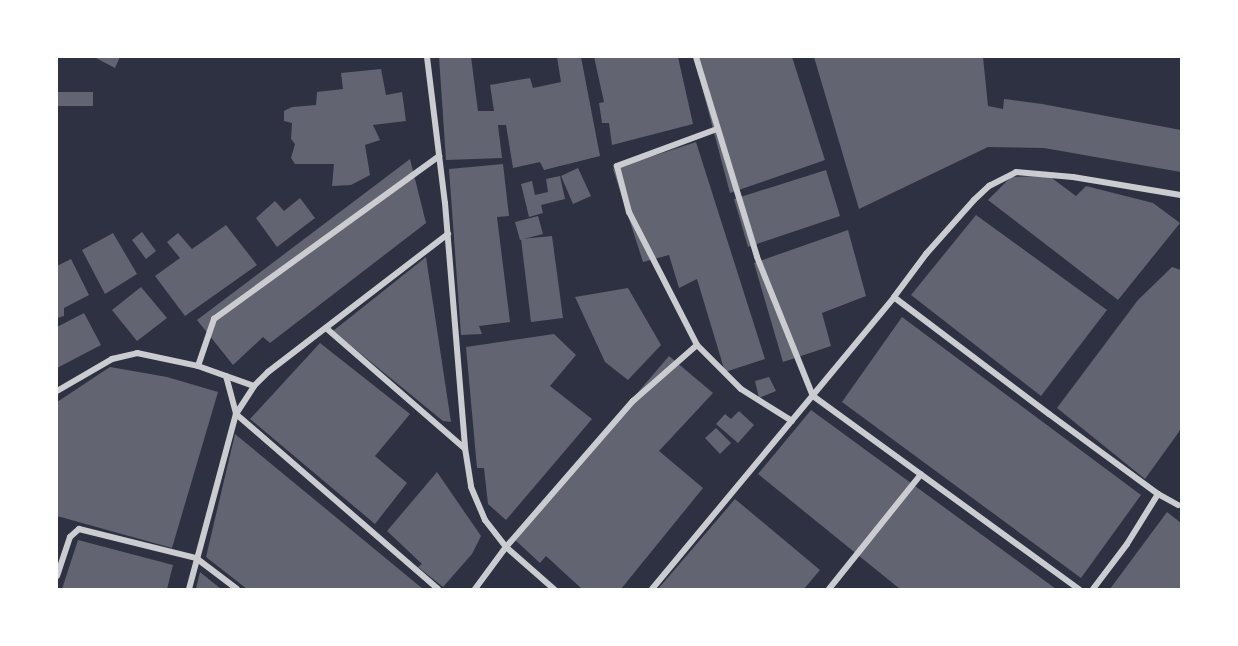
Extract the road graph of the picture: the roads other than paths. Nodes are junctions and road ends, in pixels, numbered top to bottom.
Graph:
1 (427, 57) edge
2 (696, 57) edge
3 (717, 129) junction
4 (439, 156) junction
5 (1181, 195) edge
6 (448, 234) junction
7 (894, 297) junction
8 (326, 327) junction
9 (697, 345) junction
10 (198, 366) junction
11 (226, 376) junction
12 (254, 386) junction
13 (57, 391) edge
14 (813, 396) junction
15 (236, 414) junction
16 (792, 421) junction
17 (465, 448) junction
18 (921, 474) junction
19 (1158, 494) junction
20 (1180, 504) edge
21 (506, 547) junction
22 (196, 558) junction
23 (57, 576) edge
24 (189, 589) edge
25 (237, 589) edge
26 (438, 589) edge
27 (475, 589) edge
28 (554, 589) edge
29 (652, 589) edge
30 (829, 589) edge
31 (1079, 589) edge
32 (1093, 589) edge

1 - 4 street
2 - 3 street
3 - 9 street
3 - 14 street
4 - 6 street
4 - 10 street
5 - 7 street
6 - 8 street
6 - 17 street
7 - 14 street
7 - 19 street
8 - 12 street
8 - 17 street
9 - 16 street
9 - 21 street
10 - 11 street
10 - 13 street
11 - 12 street
11 - 15 street
12 - 15 street
14 - 16 street
14 - 18 street
15 - 22 street
15 - 26 street
16 - 29 street
17 - 21 street
18 - 30 street
18 - 31 street
19 - 20 street
19 - 32 street
21 - 27 street
21 - 28 street
22 - 23 street
22 - 24 street
22 - 25 street

